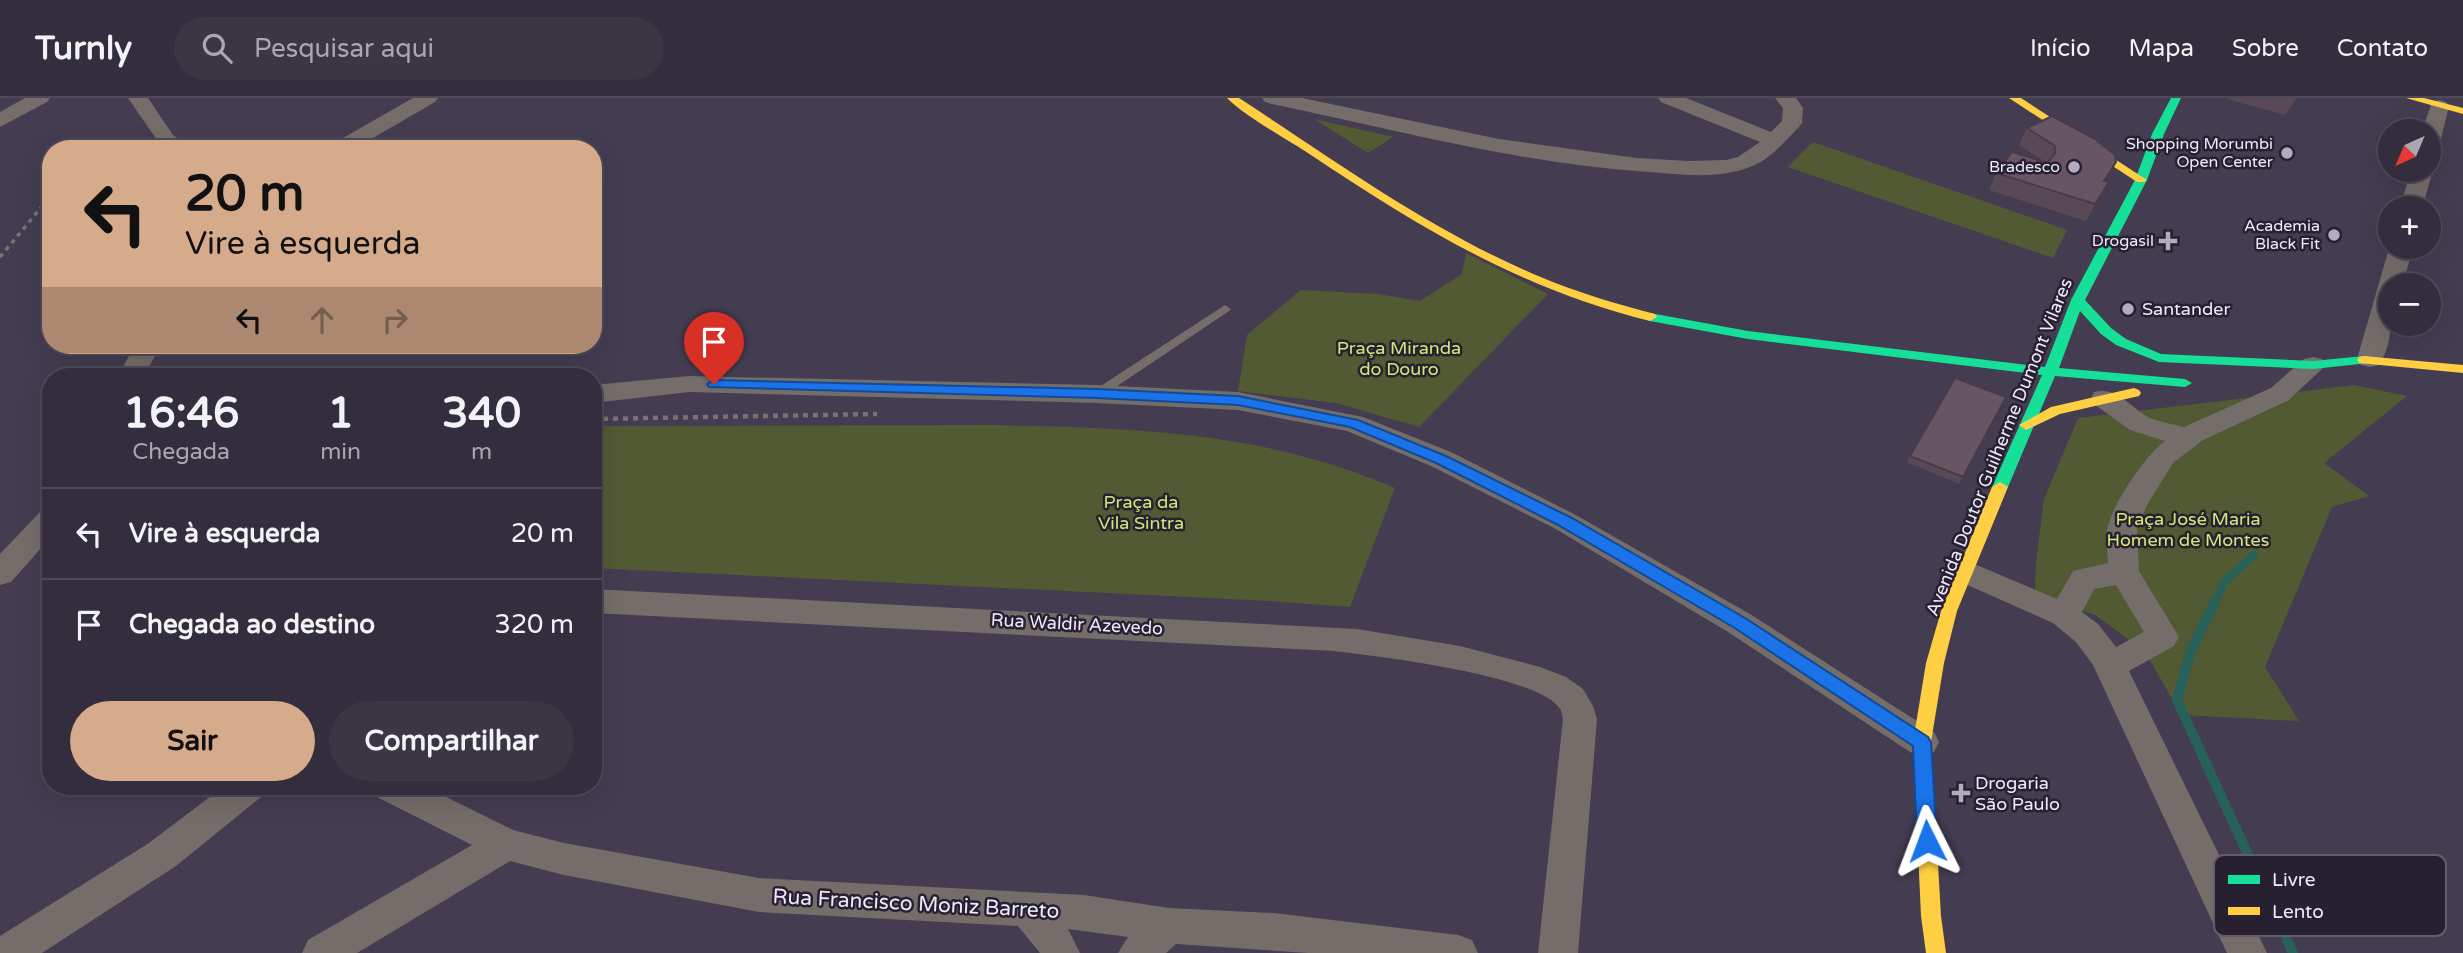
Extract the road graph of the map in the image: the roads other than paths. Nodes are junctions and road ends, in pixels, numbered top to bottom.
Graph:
1 (40, 98) edge
2 (138, 98) edge
3 (428, 98) edge
4 (1232, 98) edge
5 (1272, 98) edge
6 (1668, 98) edge
7 (1785, 98) edge
8 (2014, 98) edge
9 (2176, 98) edge
10 (2411, 98) edge
11 (2439, 106) junction
12 (2463, 111) edge
13 (2049, 119) junction
14 (2435, 119) edge
15 (0, 121) edge
16 (2089, 129) dead end
17 (167, 140) edge
18 (353, 140) edge
19 (1773, 140) junction
20 (2141, 180) junction
21 (2398, 259) edge
22 (2078, 300) junction
23 (1225, 309) dead end
24 (2370, 359) junction
25 (2250, 365) junction
26 (2313, 365) junction
27 (2463, 369) edge
28 (2050, 373) junction
29 (2198, 379) junction
30 (602, 393) edge
31 (1097, 394) junction
32 (2104, 398) junction
33 (2026, 425) junction
34 (2188, 438) junction
35 (42, 528) edge
36 (1965, 571) junction
37 (2124, 572) junction
38 (0, 574) edge
39 (602, 601) edge
40 (2064, 615) junction
41 (2110, 666) junction
42 (1922, 742) junction
43 (238, 795) edge
44 (408, 795) edge
45 (506, 844) junction
46 (2214, 882) edge
47 (1028, 909) junction
48 (1169, 926) junction
49 (2240, 936) edge
50 (8, 953) edge
51 (322, 953) edge
52 (1059, 953) edge
53 (1138, 953) edge
54 (1458, 953) edge
55 (1558, 953) edge
56 (1936, 953) edge
57 (2248, 953) edge

1 - 15 street
2 - 17 street
3 - 18 street
4 - 28 main road
5 - 19 street
6 - 19 street
7 - 19 street
8 - 13 main road
9 - 20 main road, Avenida Doutor Guilherme Dumont Vilares
10 - 11 main road
11 - 12 main road
11 - 14 street
13 - 16 main road
13 - 20 main road
20 - 22 main road, Avenida Doutor Guilherme Dumont Vilares
21 - 24 street
22 - 25 main road
22 - 28 main road, Avenida Doutor Guilherme Dumont Vilares
23 - 31 lane
24 - 26 main road
24 - 27 main road
25 - 26 main road
25 - 29 main road
26 - 34 street
28 - 29 main road
28 - 33 main road, Avenida Doutor Guilherme Dumont Vilares
29 - 32 main road
30 - 31 street
31 - 42 street
32 - 33 main road
32 - 34 street
33 - 36 main road, Avenida Doutor Guilherme Dumont Vilares
34 - 37 street
35 - 38 street
36 - 40 street
36 - 42 main road, Avenida Doutor Guilherme Dumont Vilares
37 - 40 street
37 - 41 street
39 - 55 street, Rua Waldir Azevedo
40 - 41 street
41 - 46 street
42 - 56 main road, Avenida Doutor Guilherme Dumont Vilares
43 - 50 street
44 - 45 street, Rua Francisco Moniz Barreto
45 - 47 street, Rua Francisco Moniz Barreto
45 - 51 street
47 - 48 street, Rua Francisco Moniz Barreto
47 - 52 street
48 - 53 street
48 - 54 street, Rua Francisco Moniz Barreto
49 - 57 street

